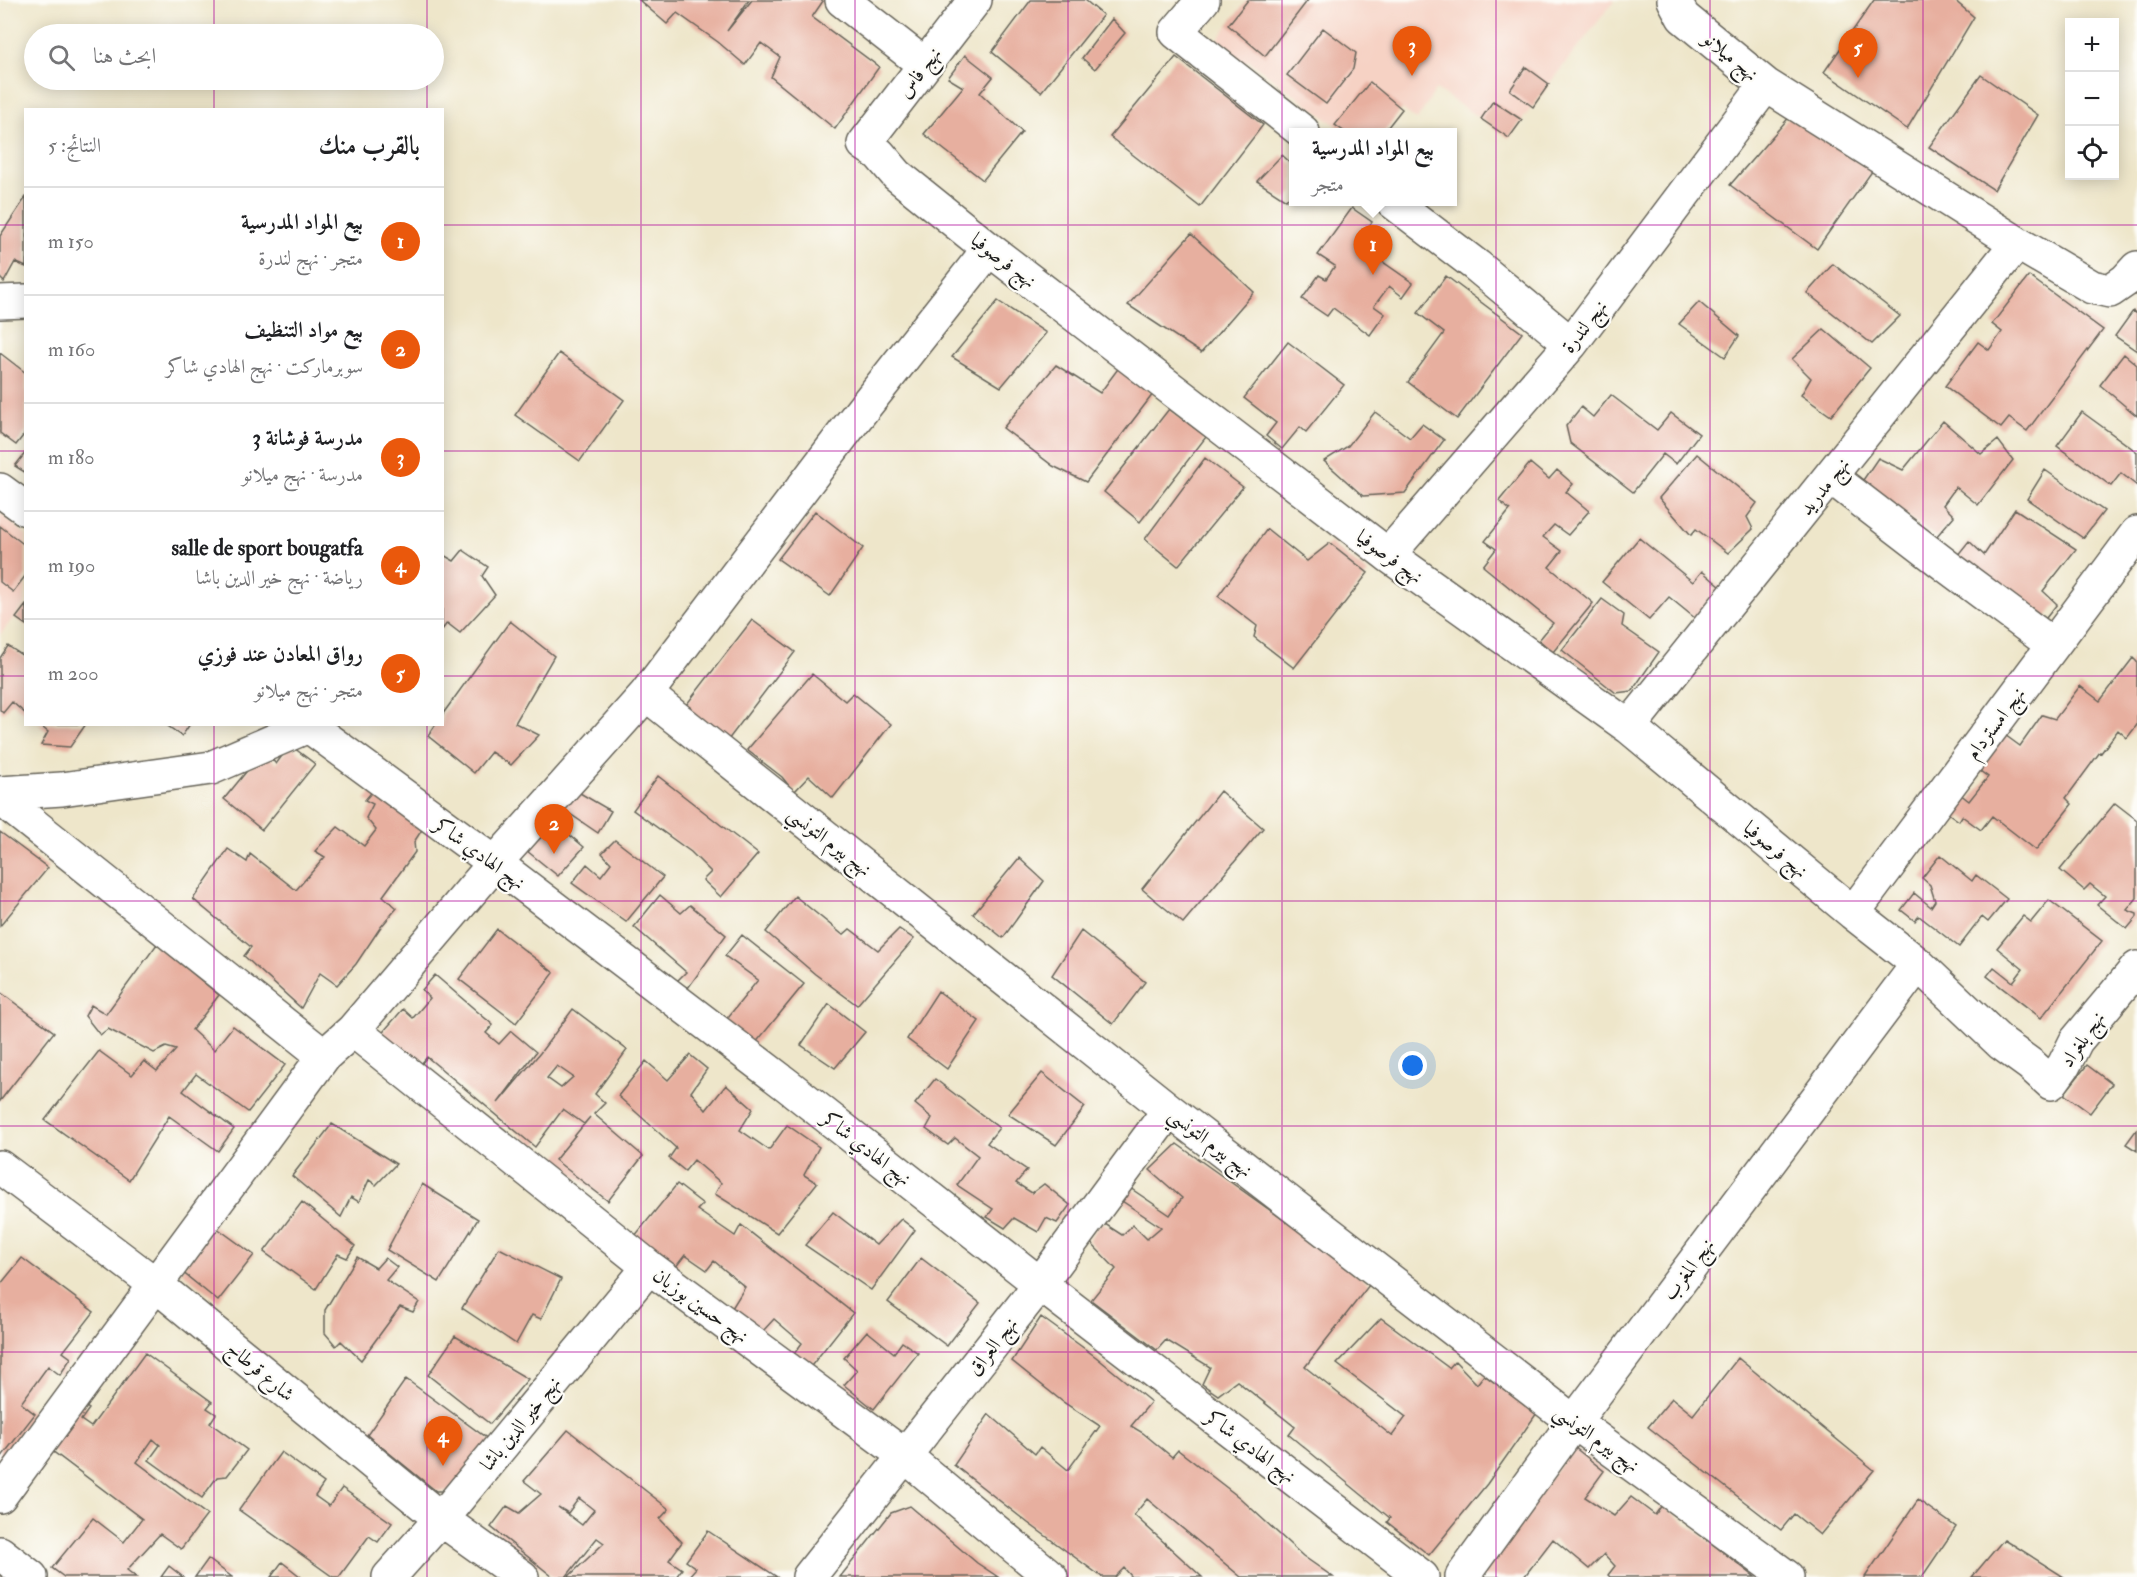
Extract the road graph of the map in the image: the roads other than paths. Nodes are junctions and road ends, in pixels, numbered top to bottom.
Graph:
1 (842, 0) edge
2 (975, 0) edge
3 (1203, 0) edge
4 (1674, 0) edge
5 (925, 65) junction
6 (1766, 85) junction
7 (1298, 128) edge
8 (864, 144) joint
9 (1399, 206) edge
10 (2017, 243) junction
11 (989, 249) junction
12 (2137, 268) edge
13 (0, 302) edge
14 (24, 302) edge
15 (1571, 344) junction
16 (1831, 477) junction
17 (0, 490) edge
18 (24, 508) edge
19 (2137, 533) edge
20 (1388, 555) junction
21 (2053, 645) junction
22 (646, 694) junction
23 (1629, 727) junction
24 (320, 730) edge
25 (0, 793) edge
26 (0, 798) edge
27 (495, 863) junction
28 (1853, 913) junction
29 (1918, 964) junction
30 (2136, 972) edge
31 (353, 1030) junction
32 (324, 1056) junction
33 (2051, 1083) joint
34 (1169, 1110) junction
35 (0, 1167) edge
36 (649, 1267) junction
37 (155, 1284) junction
38 (1040, 1284) junction
39 (1574, 1422) junction
40 (905, 1456) junction
41 (0, 1496) edge
42 (441, 1520) junction
43 (0, 1553) edge
44 (31, 1577) edge
45 (389, 1577) edge
46 (522, 1577) edge
47 (809, 1577) edge
48 (1051, 1577) edge
49 (1422, 1577) edge
50 (1462, 1577) edge
51 (1787, 1577) edge

1 - 5 street
2 - 5 street, نهج فاس
3 - 7 street
4 - 6 street, نهج ميلانو
5 - 8 street, نهج فاس
6 - 10 street, نهج ميلانو
6 - 15 street, نهج لندرة
8 - 11 street, نهج فرصوفيا
9 - 15 street
10 - 12 street, نهج ميلانو
10 - 16 street, نهج مدريد
11 - 20 street, نهج فرصوفيا
11 - 22 street
13 - 14 street
15 - 20 street, نهج لندرة
16 - 21 street
16 - 23 street, نهج مدريد
17 - 18 street
19 - 21 street, نهج امستردام
20 - 23 street, نهج فرصوفيا
21 - 28 street, نهج امستردام
22 - 27 street
22 - 34 street, نهج بيرم التونسي
23 - 28 street, نهج فرصوفيا
24 - 25 street
24 - 27 street, نهج الهادي شاكر
26 - 32 street
27 - 31 street
27 - 38 street, نهج الهادي شاكر
28 - 29 street, نهج فرصوفيا
29 - 33 street, نهج فرصوفيا
29 - 39 street, نهج المغرب
30 - 33 street, نهج بلغراد
31 - 32 street
31 - 36 street, نهج حسين بوزيان
32 - 37 street
34 - 38 street, نهج العراق
34 - 39 street, نهج بيرم التونسي
35 - 37 street, شارع قرطاج
36 - 40 street, نهج حسين بوزيان
36 - 42 street, نهج خير الدين باشا
37 - 41 street
37 - 42 street, شارع قرطاج
38 - 40 street, نهج العراق
38 - 49 street, نهج الهادي شاكر
39 - 50 street, نهج المغرب
39 - 51 street, نهج بيرم التونسي
40 - 47 street, نهج العراق
40 - 48 street, نهج حسين بوزيان
42 - 45 street, نهج خير الدين باشا
42 - 46 street, شارع قرطاج
43 - 44 street

